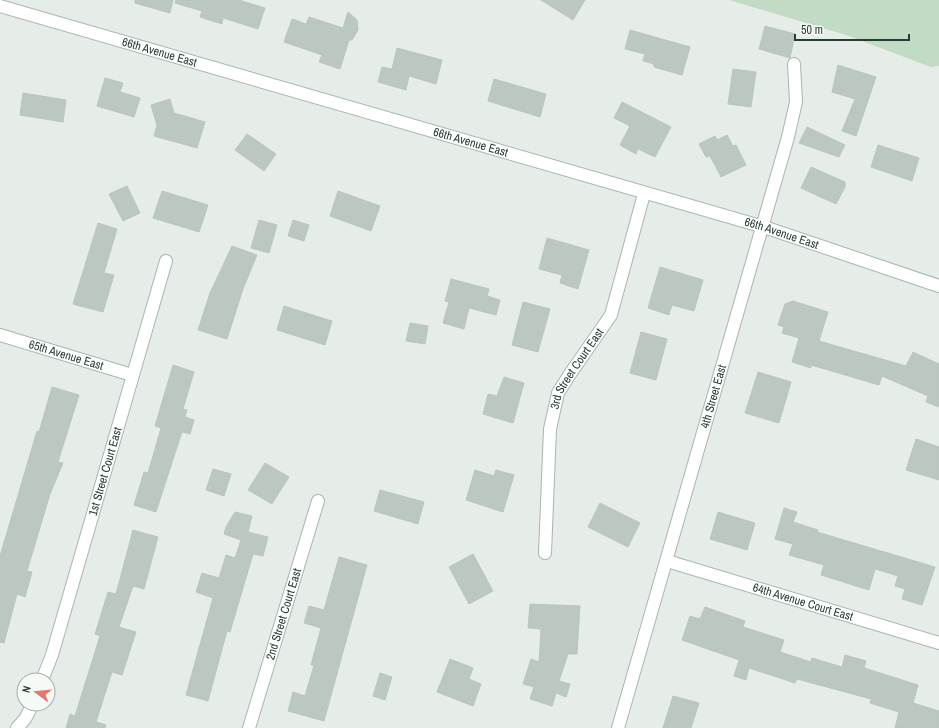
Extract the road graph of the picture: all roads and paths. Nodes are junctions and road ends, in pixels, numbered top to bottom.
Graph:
1 (0, 6) edge
2 (794, 64) dead end
3 (644, 194) junction
4 (764, 227) junction
5 (166, 261) dead end
6 (939, 286) edge
7 (0, 335) edge
8 (132, 375) junction
9 (318, 501) dead end
10 (545, 553) dead end
11 (666, 561) junction
12 (939, 643) edge
13 (45, 672) edge
14 (29, 712) edge
15 (17, 728) edge
16 (249, 728) edge
17 (618, 728) edge

1 - 3 street, 66th Avenue East
2 - 4 street, 4th Street East
3 - 4 street, 66th Avenue East
3 - 10 street, 3rd Street Court East
4 - 6 street, 66th Avenue East
4 - 11 street, 4th Street East
5 - 8 street, 1st Street Court East
7 - 8 street, 65th Avenue East
8 - 13 street, 1st Street Court East
9 - 16 street, 2nd Street Court East
11 - 12 street, 64th Avenue Court East
11 - 17 street, 4th Street East
14 - 15 street

